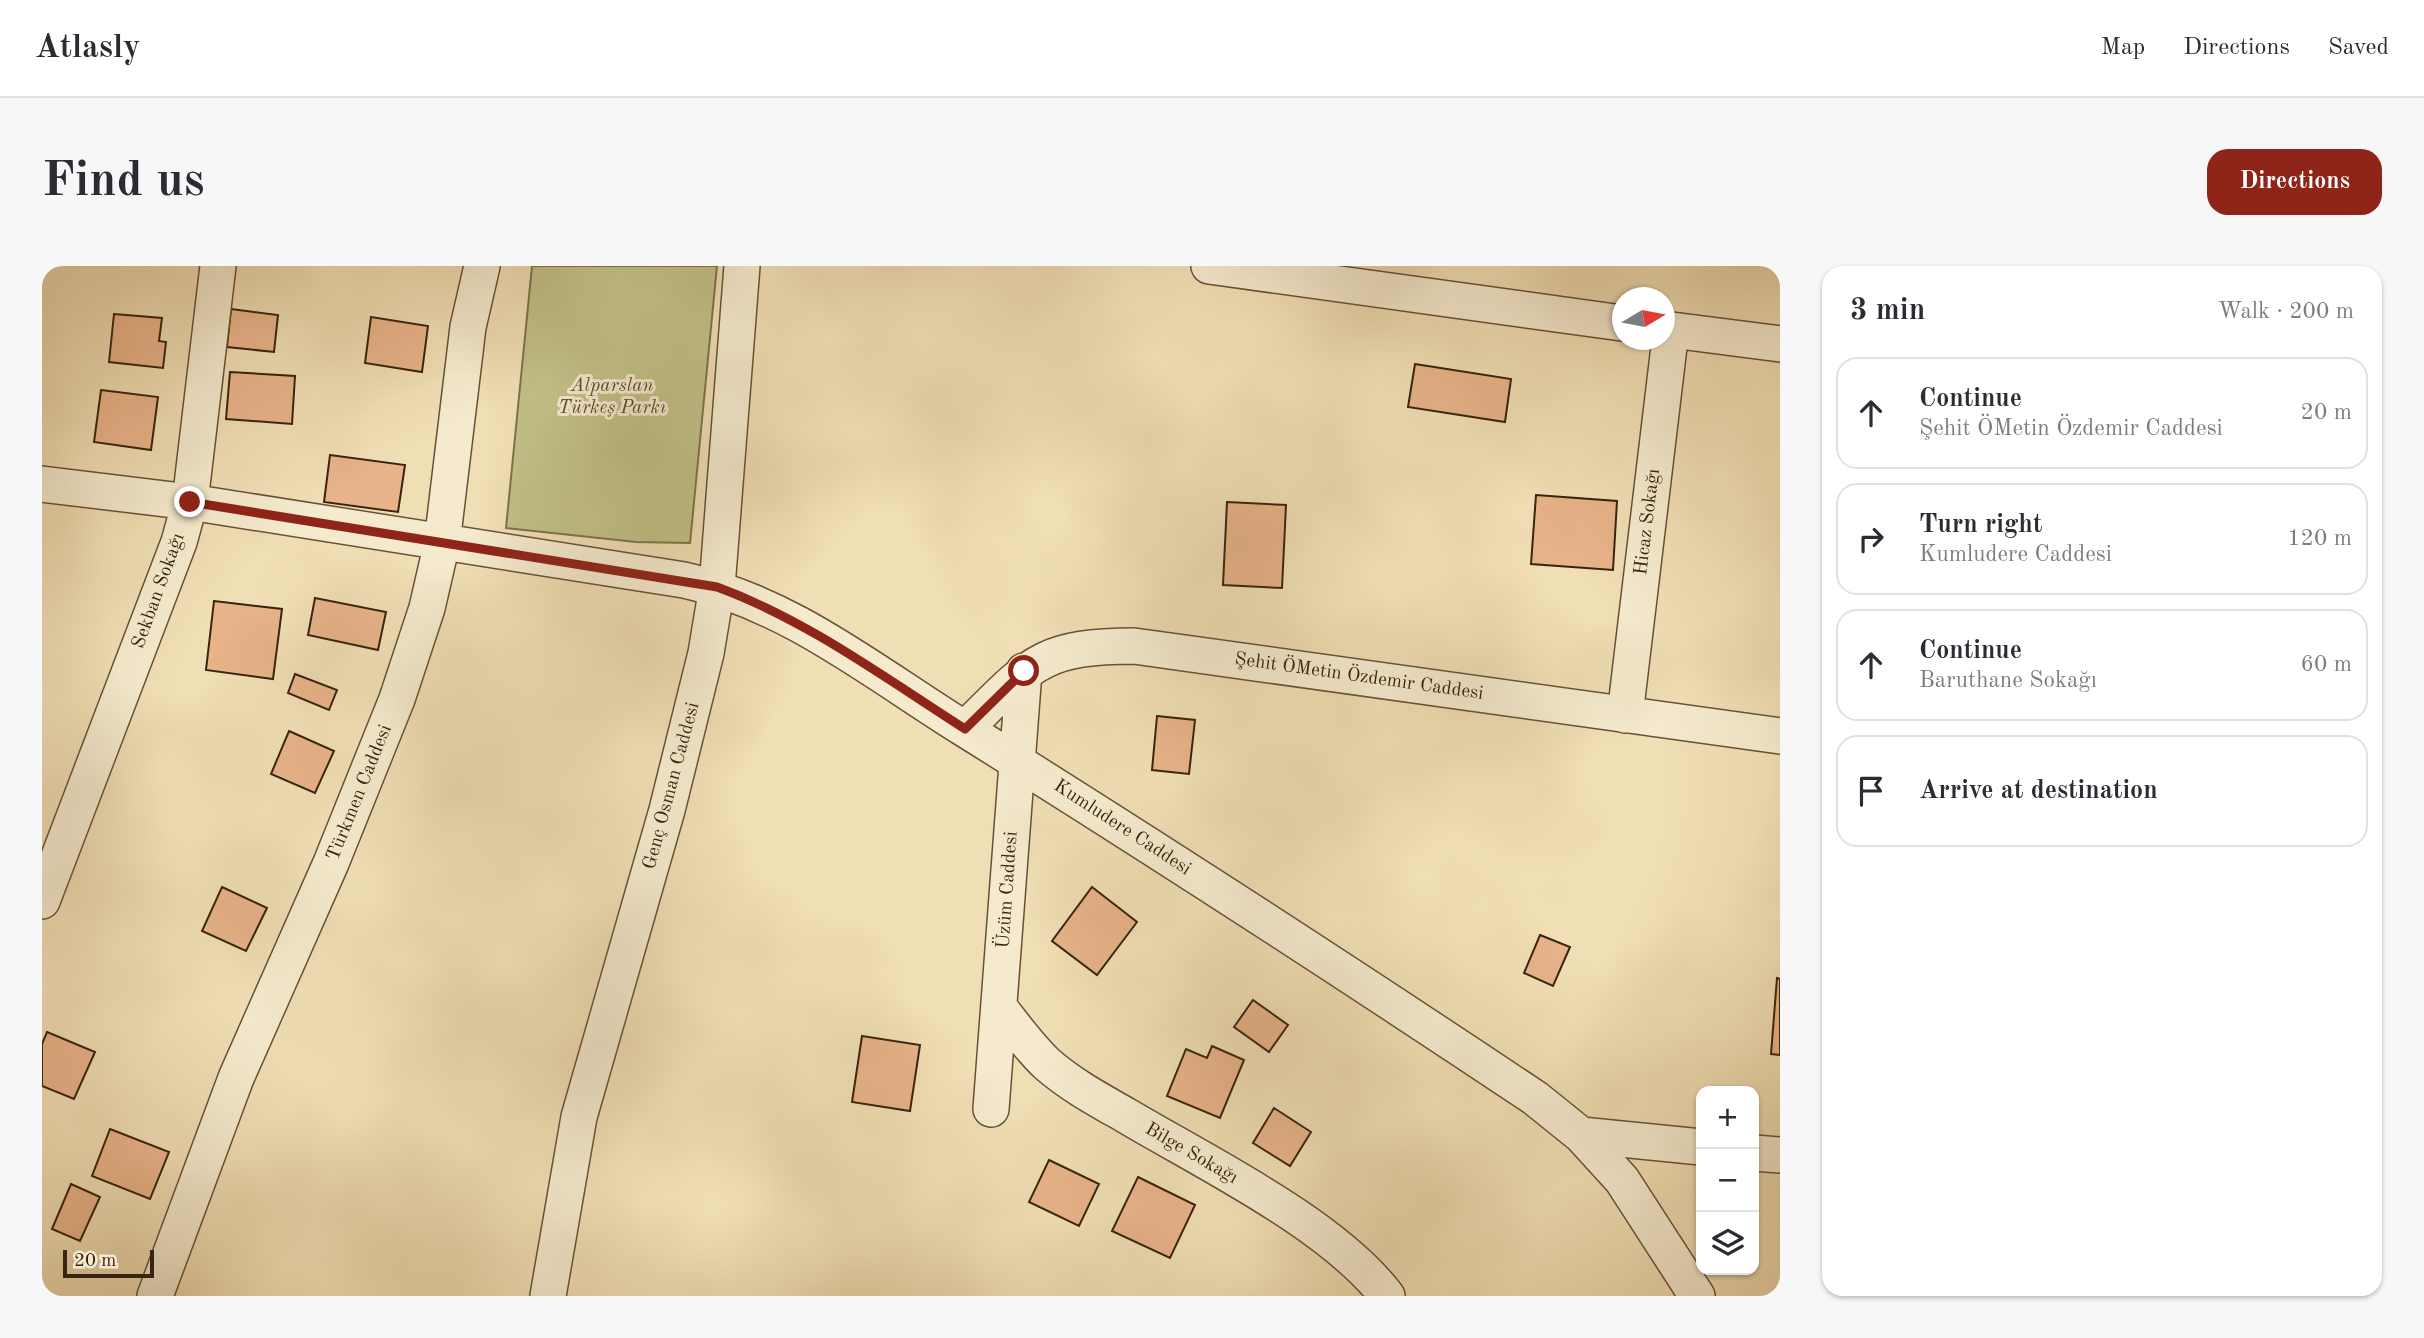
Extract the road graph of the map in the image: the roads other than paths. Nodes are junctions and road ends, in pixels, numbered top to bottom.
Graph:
1 (218, 266) edge
2 (482, 266) edge
3 (741, 266) edge
4 (1209, 266) edge
5 (1612, 322) edge
6 (1675, 330) edge
7 (1780, 344) edge
8 (1665, 350) edge
9 (42, 484) edge
10 (190, 502) junction
11 (442, 543) junction
12 (717, 587) junction
13 (1024, 671) junction
14 (1625, 715) junction
15 (965, 729) junction
16 (1780, 736) edge
17 (1018, 760) junction
18 (42, 901) edge
19 (999, 1007) junction
20 (991, 1109) dead end
21 (1581, 1135) junction
22 (1696, 1146) edge
23 (1759, 1153) edge
24 (1780, 1155) edge
25 (155, 1296) edge
26 (548, 1296) edge
27 (1387, 1296) edge
28 (1697, 1296) edge

1 - 10 street, Sekban Sokağı
2 - 11 street, Türkmen Caddesi
3 - 12 street, Genç Osman Caddesi
4 - 5 street
6 - 7 street
8 - 14 street, Hicaz Sokağı
9 - 10 street, Kumludere Caddesi
10 - 11 street, Kumludere Caddesi
10 - 18 street, Sekban Sokağı
11 - 12 street, Kumludere Caddesi
11 - 25 street, Türkmen Caddesi
12 - 15 street, Kumludere Caddesi
12 - 26 street, Genç Osman Caddesi
13 - 14 street, Şehit ÖMetin Özdemir Caddesi
13 - 15 street, Şehit ÖMetin Özdemir Caddesi
13 - 17 street, Üzüm Caddesi
14 - 16 street, Şehit ÖMetin Özdemir Caddesi
15 - 17 street, Kumludere Caddesi
17 - 19 street, Üzüm Caddesi
17 - 21 street, Kumludere Caddesi
19 - 20 street, Üzüm Caddesi
19 - 27 street, Bilge Sokağı
21 - 22 street
21 - 28 street, Kumludere Caddesi
23 - 24 street

